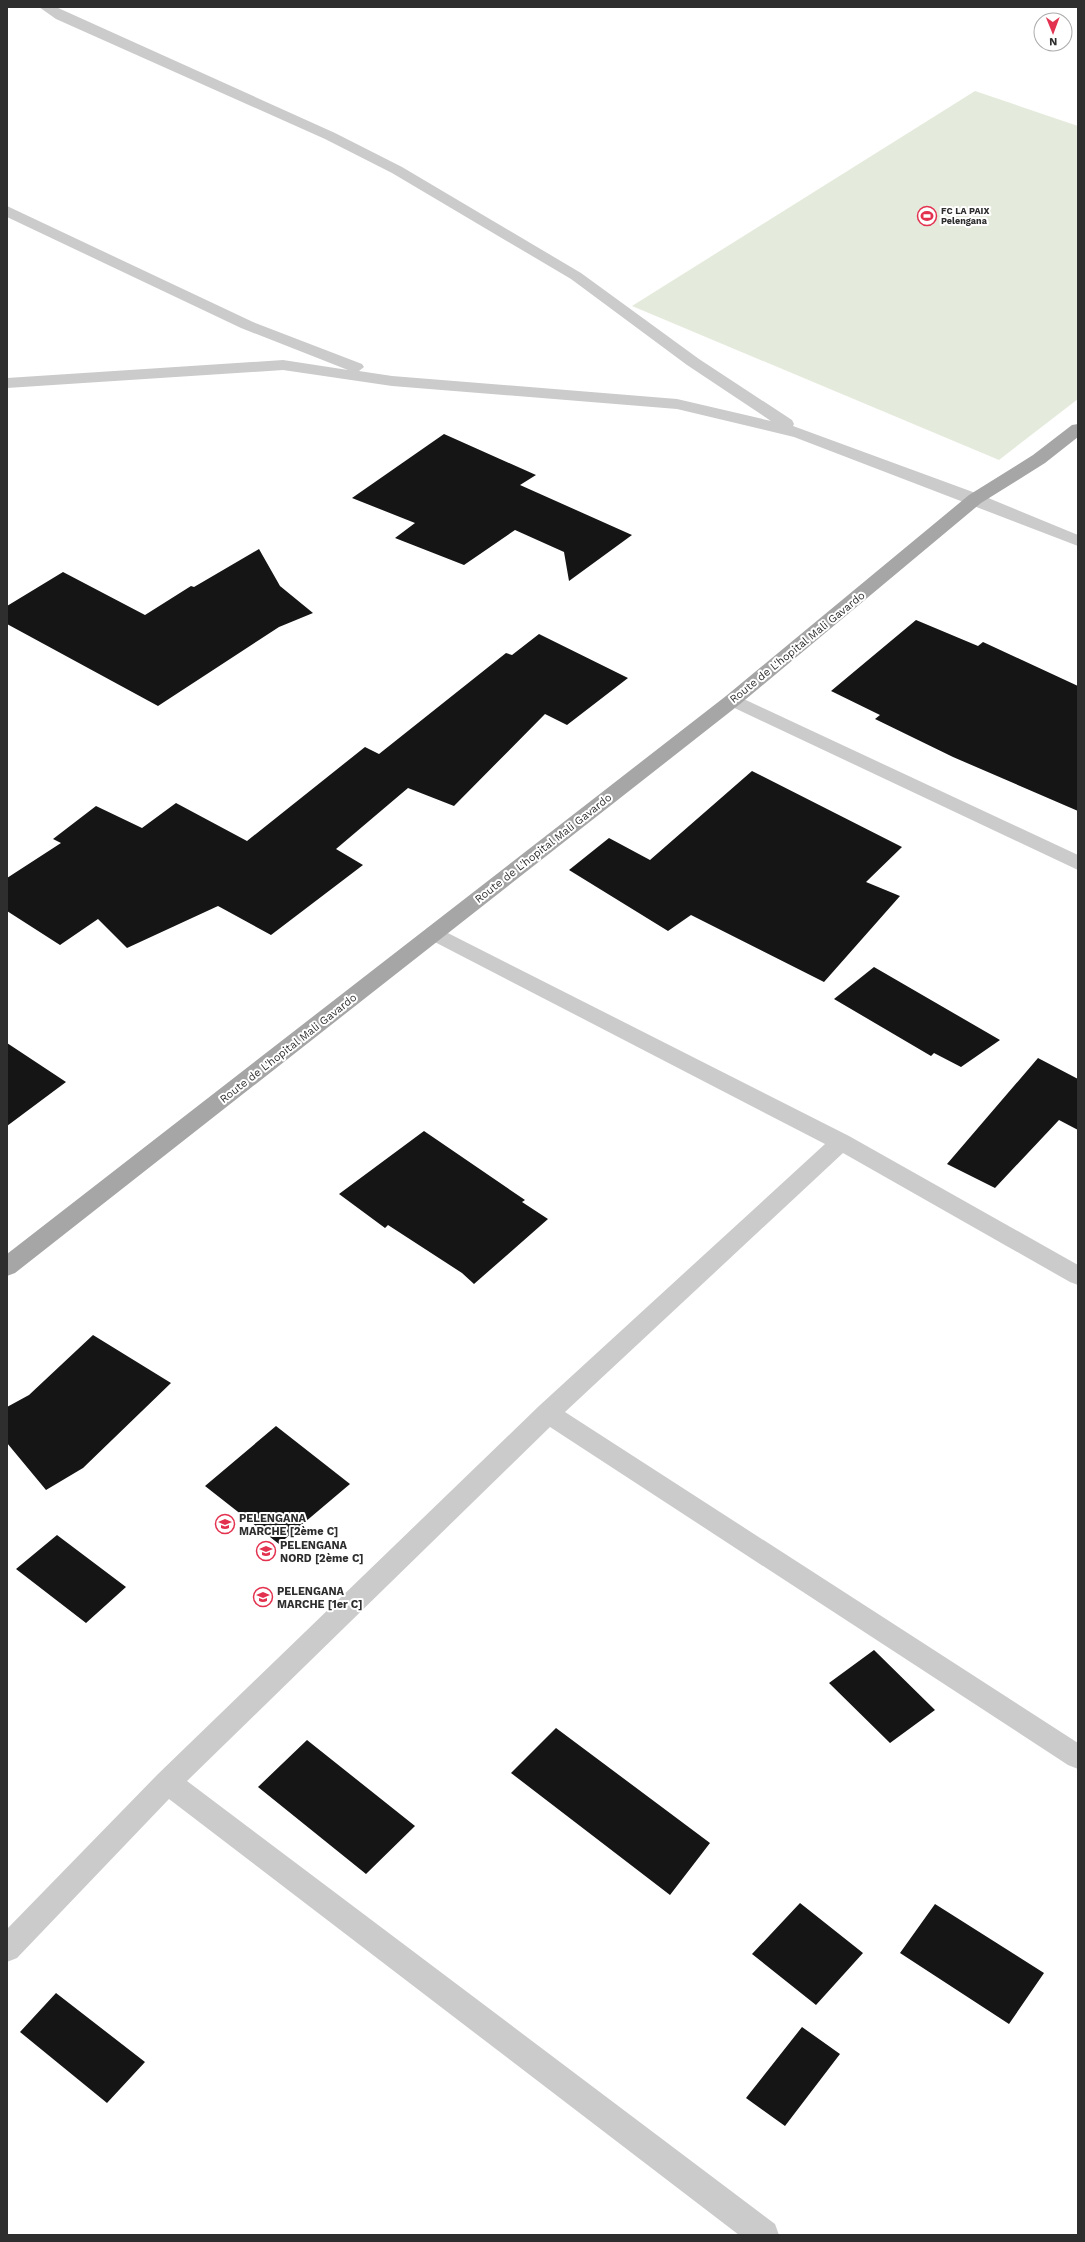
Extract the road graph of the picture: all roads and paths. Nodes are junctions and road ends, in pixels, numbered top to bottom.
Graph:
1 (46, 7) edge
2 (7, 210) edge
3 (392, 381) junction
4 (7, 383) edge
5 (1078, 429) edge
6 (799, 433) junction
7 (975, 499) junction
8 (1078, 541) edge
9 (733, 700) junction
10 (1078, 863) edge
11 (434, 933) junction
12 (841, 1142) junction
13 (7, 1267) edge
14 (1078, 1276) edge
15 (548, 1413) junction
16 (1078, 1757) edge
17 (168, 1782) junction
18 (7, 1949) edge
19 (764, 2235) edge

1 - 6 street
2 - 3 street
3 - 4 street
3 - 6 street
5 - 7 main road, Route de L'hopital Mali Gavardo
6 - 7 street
7 - 8 street
7 - 9 main road, Route de L'hopital Mali Gavardo
9 - 10 street
9 - 11 main road, Route de L'hopital Mali Gavardo
11 - 12 street
11 - 13 main road, Route de L'hopital Mali Gavardo
12 - 14 street
12 - 15 street
15 - 16 street
15 - 17 street
17 - 18 street
17 - 19 street

